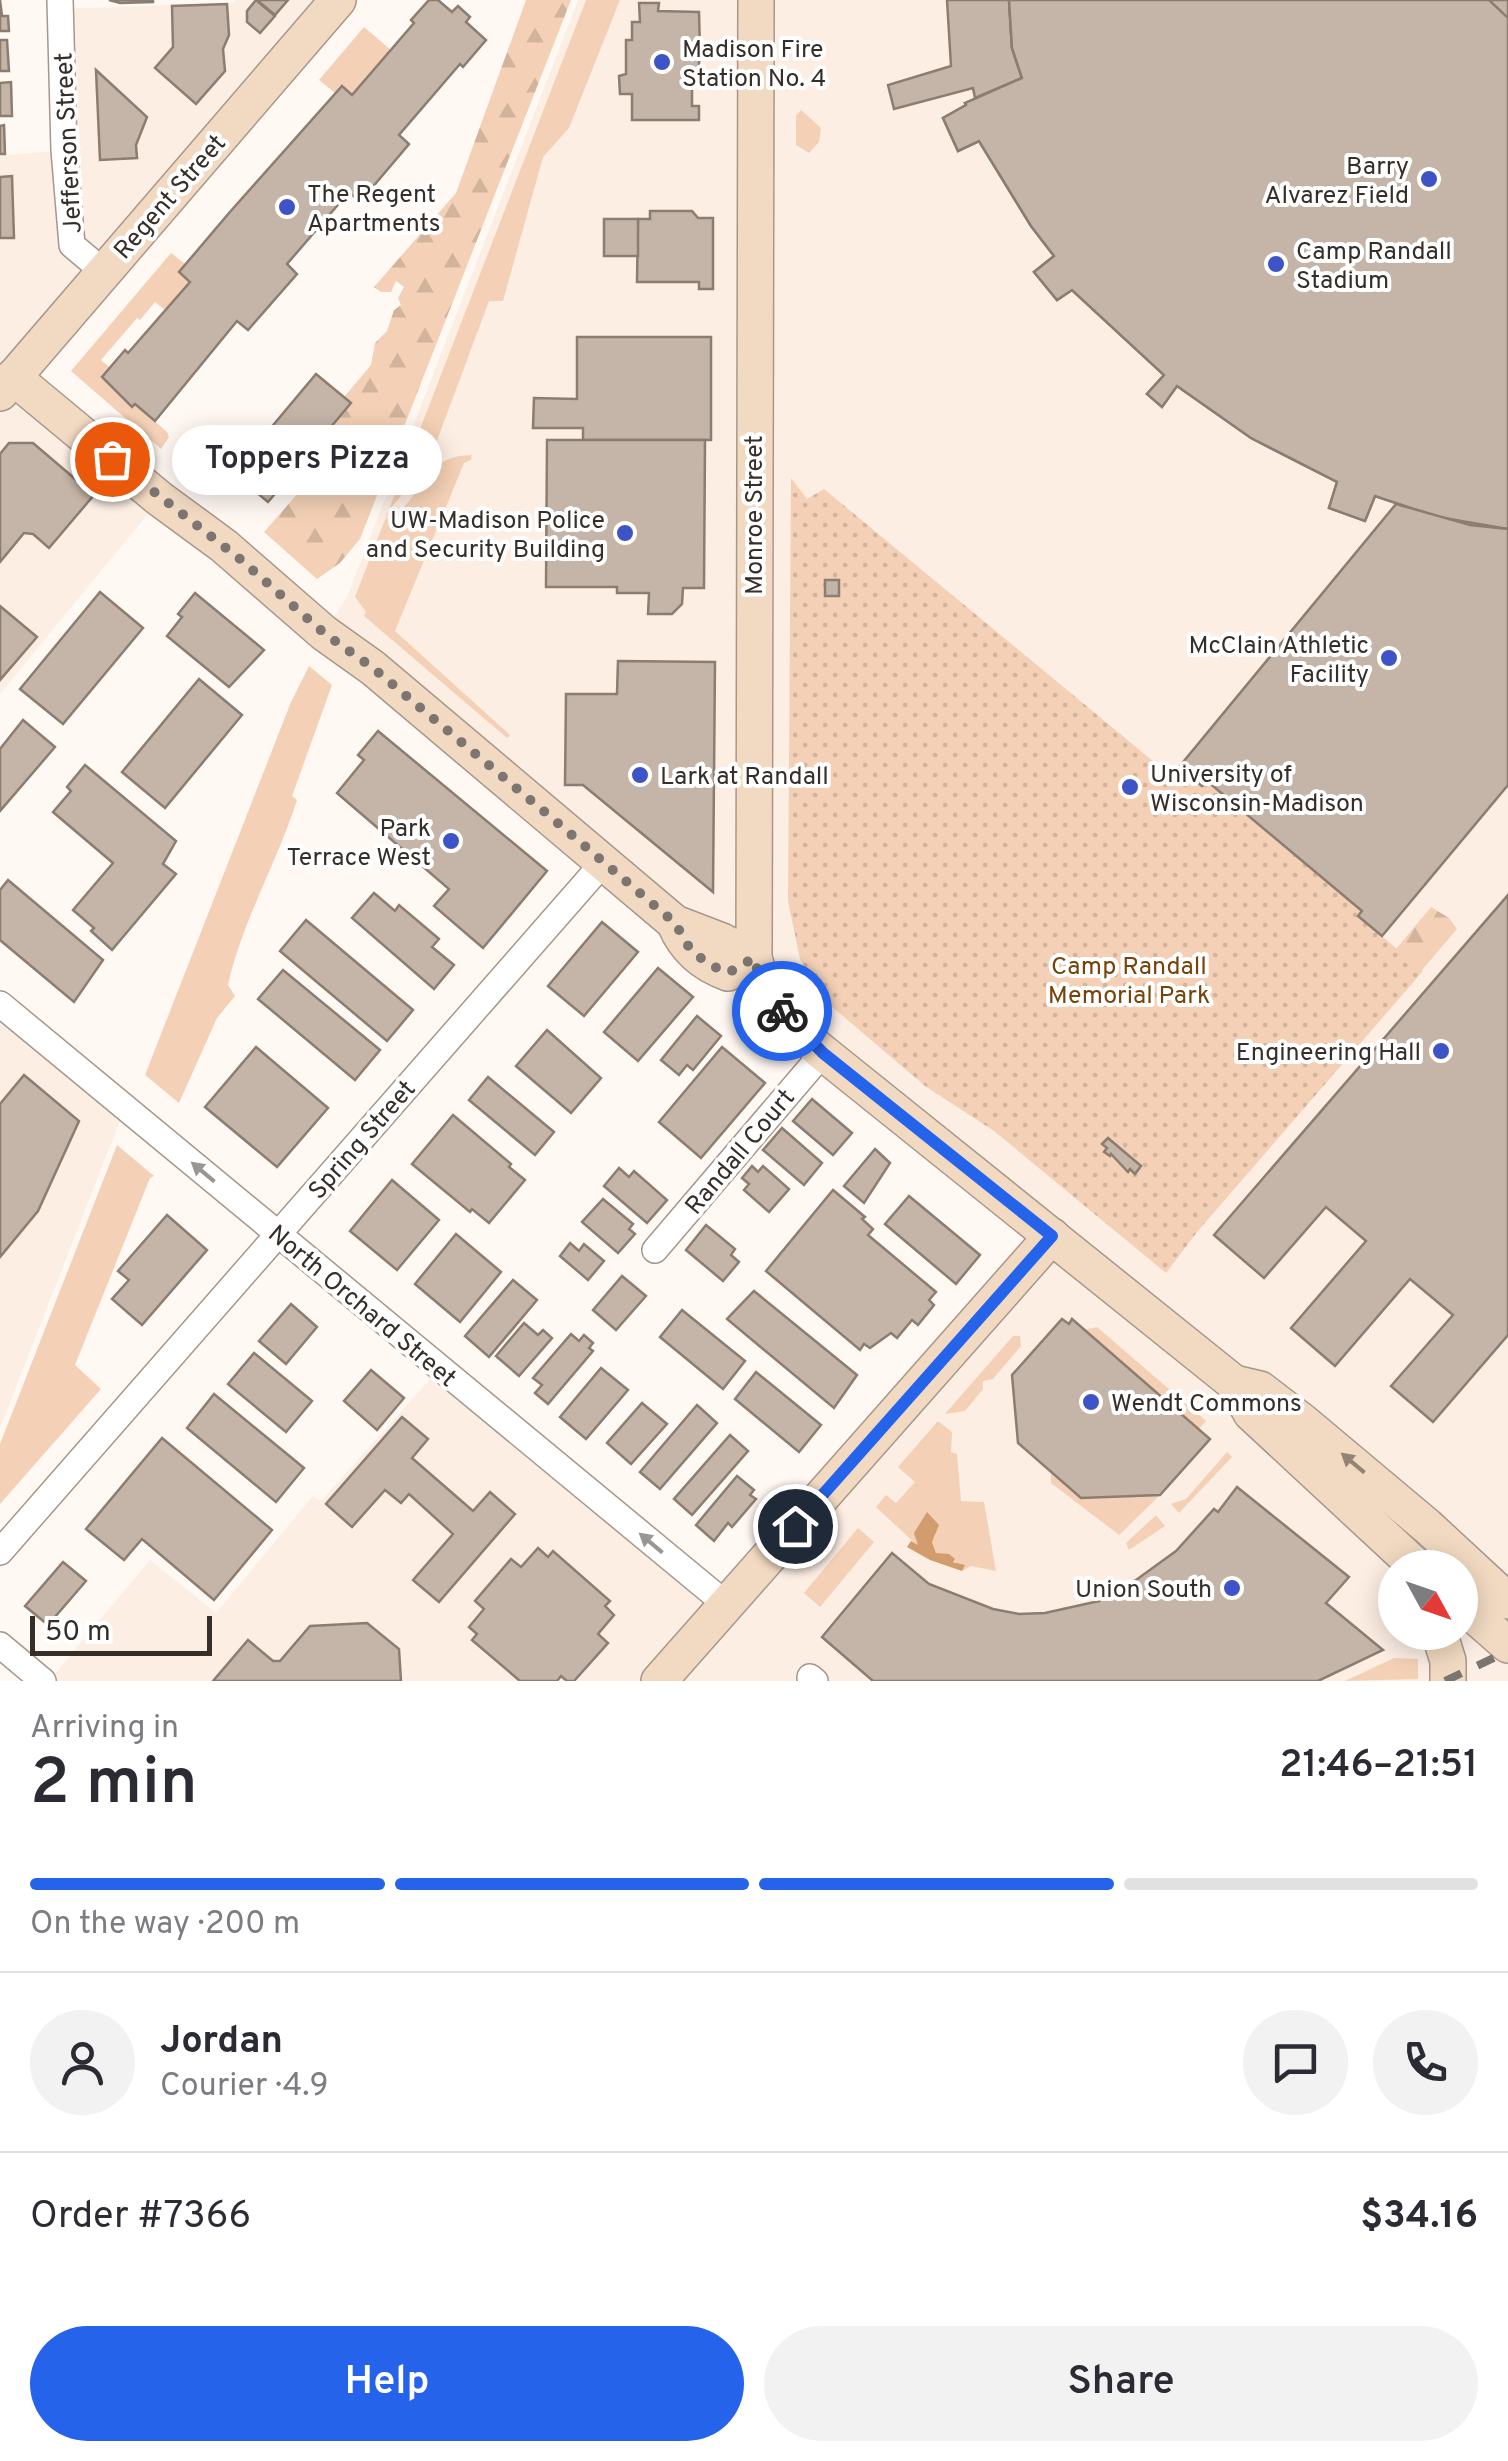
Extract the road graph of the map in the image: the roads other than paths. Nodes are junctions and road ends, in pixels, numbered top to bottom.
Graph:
1 (60, 0) edge
2 (338, 0) edge
3 (756, 0) edge
4 (104, 272) junction
5 (4, 379) edge
6 (604, 862) junction
7 (754, 958) junction
8 (0, 1005) edge
9 (823, 1053) junction
10 (278, 1234) junction
11 (1052, 1236) junction
12 (655, 1250) dead end
13 (1234, 1382) junction
14 (1427, 1526) junction
15 (1396, 1550) edge
16 (1403, 1550) edge
17 (0, 1552) edge
18 (1508, 1600) edge
19 (726, 1605) junction
20 (1478, 1619) edge
21 (0, 1645) edge
22 (1508, 1645) edge
23 (1445, 1650) edge
24 (44, 1681) edge
25 (660, 1681) edge
26 (1448, 1681) edge

1 - 4 street, Jefferson Street
2 - 4 main road, Regent Street
3 - 7 main road, Monroe Street
4 - 5 main road, Regent Street
5 - 6 main road
6 - 7 main road
6 - 10 street, Spring Street
7 - 9 main road, Monroe Street
10 -> 8 street, North Orchard Street
9 - 11 main road, Monroe Street
9 - 12 street, Randall Court
10 - 17 street, Spring Street
19 -> 10 street, North Orchard Street
11 - 13 main road, Monroe Street
11 - 19 main road
14 -> 13 main road
13 - 15 main road
14 - 16 street
14 - 18 main road
19 - 25 main road
20 - 22 main road
21 - 24 street
23 - 26 main road

